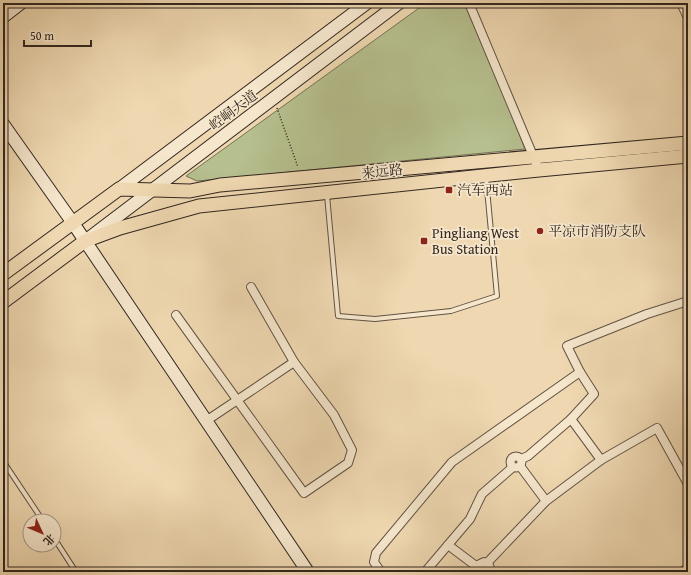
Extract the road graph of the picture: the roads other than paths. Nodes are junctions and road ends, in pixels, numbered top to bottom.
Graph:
1 (21, 3) edge
2 (367, 3) edge
3 (399, 3) edge
4 (469, 3) edge
5 (681, 3) edge
6 (3, 17) edge
7 (688, 18) edge
8 (3, 124) edge
9 (688, 143) edge
10 (688, 156) edge
11 (533, 157) junction
12 (539, 170) junction
13 (486, 176) junction
14 (119, 189) junction
15 (151, 191) junction
16 (327, 192) junction
17 (73, 223) junction
18 (85, 241) junction
19 (3, 274) edge
20 (251, 287) dead end
21 (688, 301) edge
22 (3, 302) edge
23 (176, 315) dead end
24 (294, 362) junction
25 (580, 372) junction
26 (238, 400) junction
27 (570, 419) junction
28 (206, 421) junction
29 (601, 460) junction
30 (3, 461) edge
31 (518, 464) junction
32 (688, 484) edge
33 (546, 501) junction
34 (38, 513) edge
35 (448, 545) junction
36 (62, 550) edge
37 (487, 562) junction
38 (688, 568) edge
39 (475, 569) edge
40 (76, 572) edge
41 (308, 572) edge
42 (381, 572) edge
43 (425, 572) edge
44 (491, 572) edge
45 (682, 572) edge

1 - 6 main road
2 - 14 main road, 崆峒大道
3 - 15 main road, 崆峒大道
4 - 11 street
5 - 7 street
8 - 17 main road
9 - 11 main road, 来远路
10 - 12 main road, 来远路
11 - 12 street
11 - 15 main road, 来远路
12 - 13 main road, 来远路
13 - 16 main road, 来远路
13 - 16 lane
14 - 15 main road, 来远路
14 - 17 main road
15 - 18 main road, 崆峒大道
16 - 18 main road, 来远路
17 - 18 main road
17 - 19 main road
18 - 22 main road, 来远路
18 - 28 main road
20 - 24 street
21 - 25 street
23 - 26 street
24 - 26 street
24 - 26 street
25 - 27 street
25 - 42 street
26 - 28 street
27 - 29 street
27 - 31 street
28 - 41 main road
29 - 32 street
29 - 33 street
30 - 34 lane
31 - 33 street
31 - 35 street
33 - 37 street
35 - 39 street
35 - 43 street
36 - 40 lane
37 - 39 street
37 - 44 street
38 - 45 street

